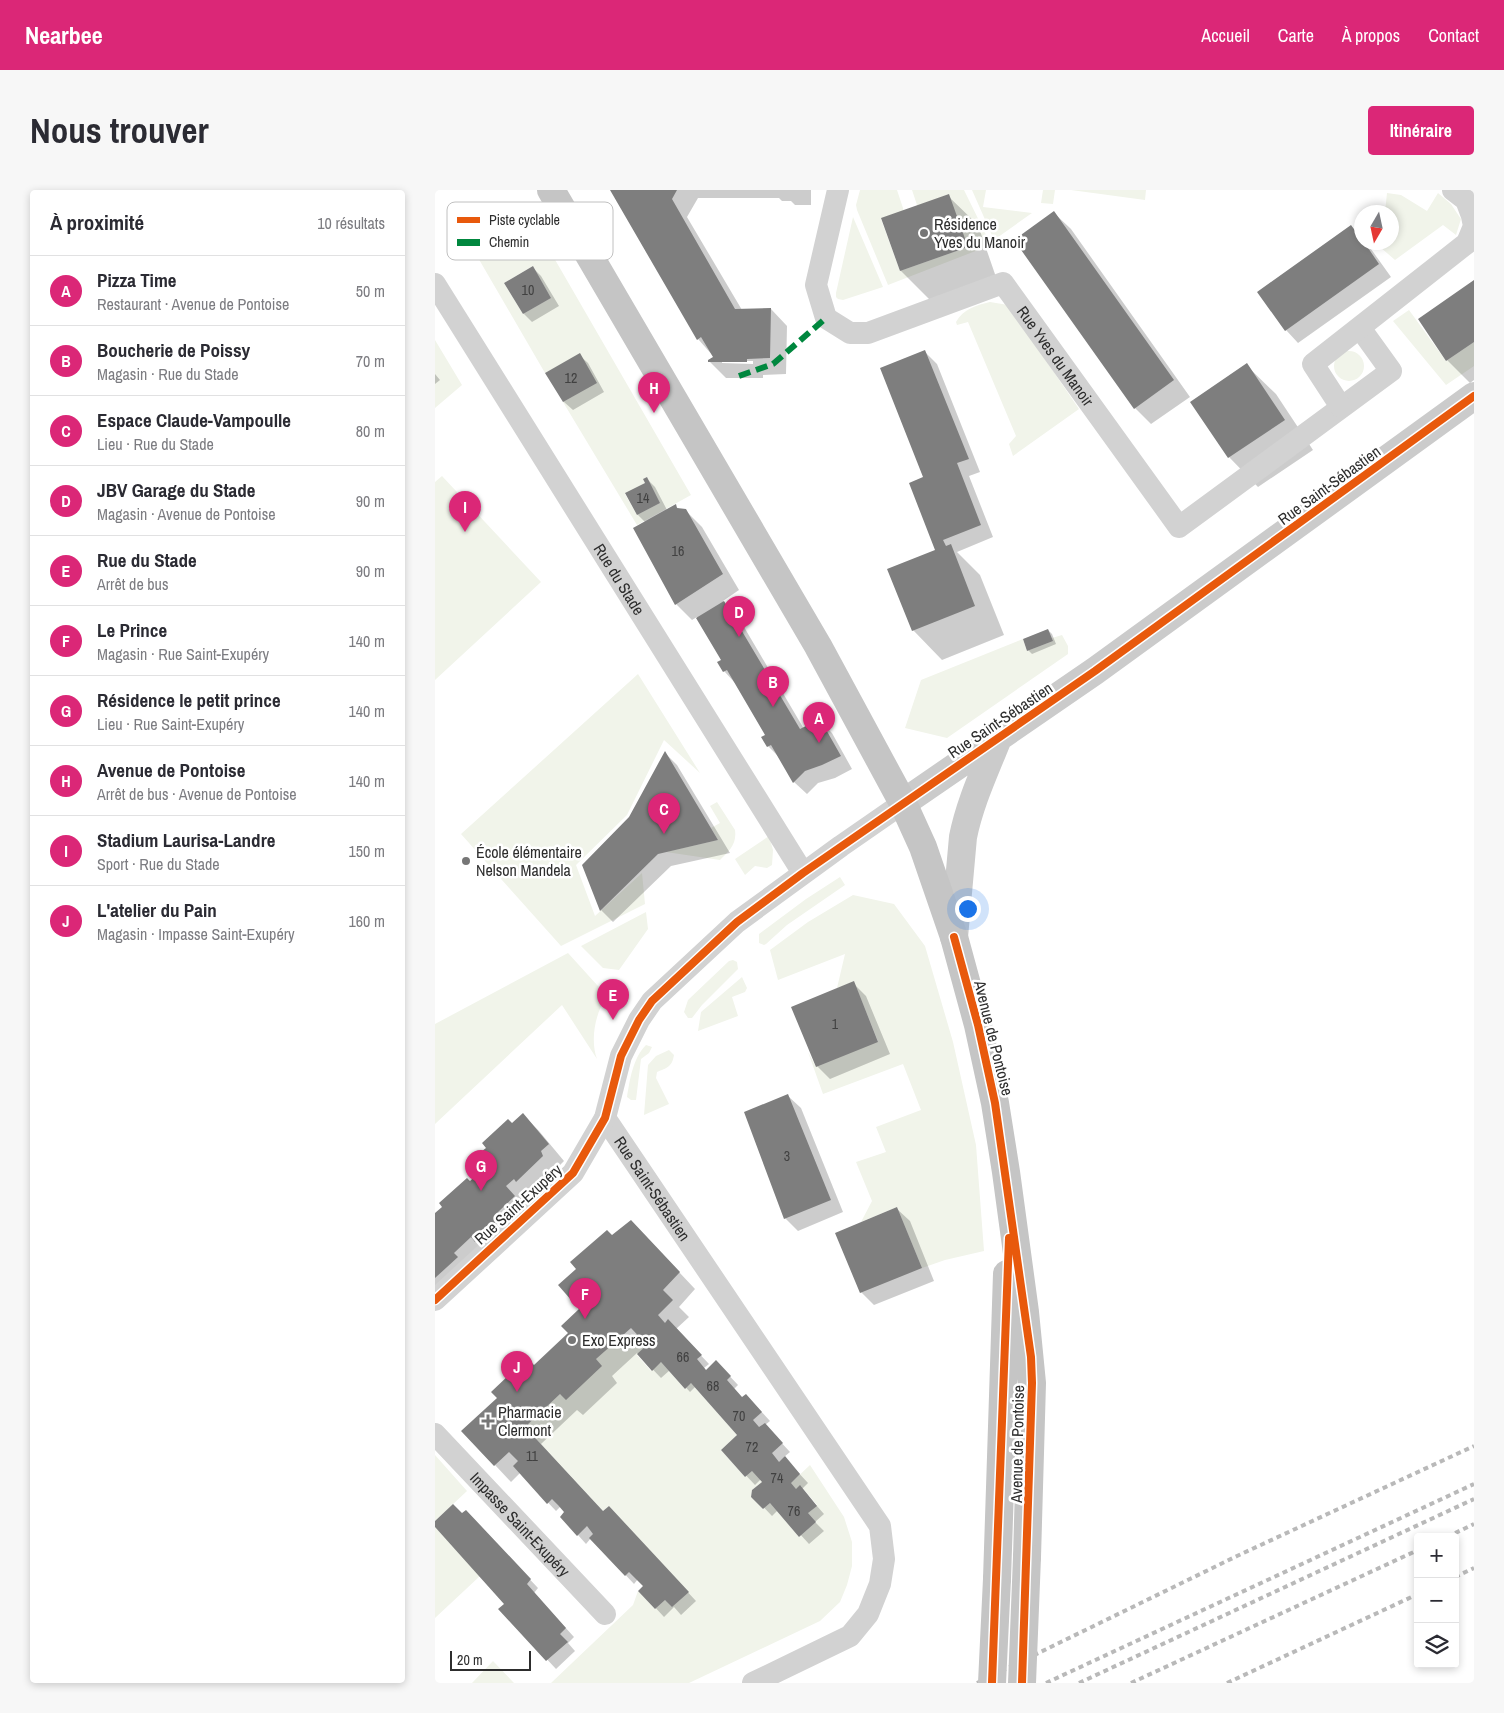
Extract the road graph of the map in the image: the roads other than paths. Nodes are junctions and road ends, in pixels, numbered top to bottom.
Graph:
1 (551, 190) edge
2 (838, 190) edge
3 (1453, 190) edge
4 (558, 202) edge
5 (592, 260) edge
6 (435, 284) edge
7 (1361, 328) junction
8 (1474, 396) edge
9 (1341, 407) junction
10 (998, 738) junction
11 (903, 803) junction
12 (803, 873) junction
13 (954, 937) junction
14 (605, 1118) junction
15 (1010, 1207) junction
16 (435, 1300) edge
17 (435, 1434) edge
18 (605, 1614) dead end
19 (753, 1683) edge
20 (992, 1683) edge
21 (1022, 1683) edge

1 - 4 main road, Avenue de Pontoise
2 - 9 street, Rue Yves du Manoir
3 - 7 street
5 - 11 main road, Avenue de Pontoise
6 - 12 street, Rue du Stade
7 - 9 street
7 - 9 street, Rue Yves du Manoir
8 - 10 street, Rue Saint-Sébastien
10 - 11 street, Rue Saint-Sébastien
10 - 13 street
11 - 12 street, Rue Saint-Sébastien
11 - 13 main road, Avenue de Pontoise
12 - 14 street, Rue Saint-Sébastien
13 - 15 main road, Avenue de Pontoise
14 - 16 street, Rue Saint-Exupéry
14 - 19 street, Rue Saint-Sébastien
15 - 20 main road, Avenue de Pontoise, bridge
15 - 21 main road, Avenue de Pontoise, bridge
17 - 18 street, Impasse Saint-Exupéry

